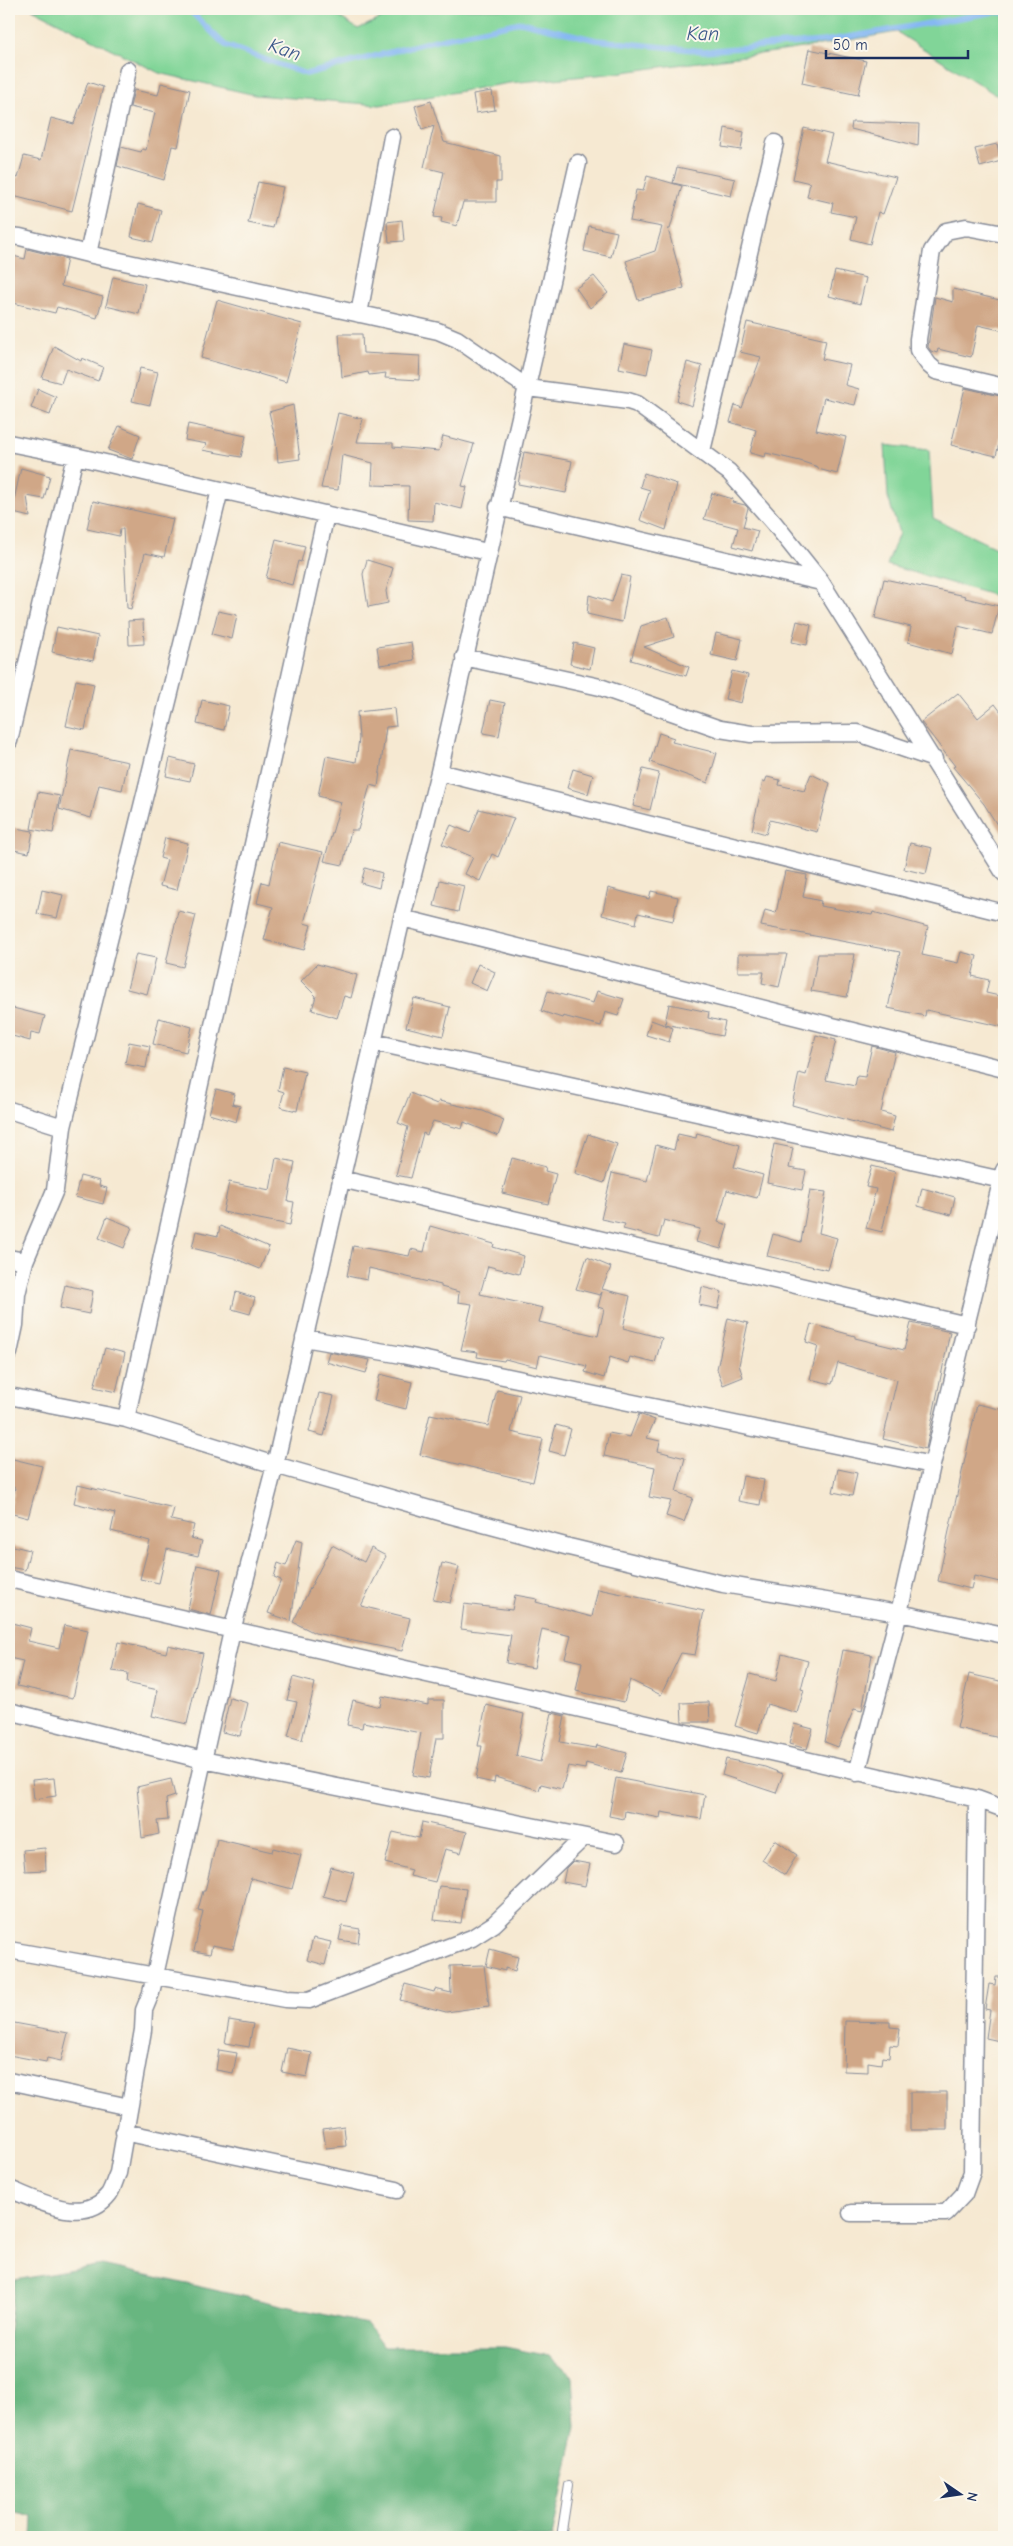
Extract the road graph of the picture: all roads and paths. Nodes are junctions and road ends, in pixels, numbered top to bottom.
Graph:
1 (128, 70) dead end
2 (392, 136) dead end
3 (775, 143) dead end
4 (578, 162) dead end
5 (1004, 234) edge
6 (9, 236) edge
7 (88, 254) junction
8 (359, 314) junction
9 (1004, 387) edge
10 (528, 388) junction
11 (9, 443) edge
12 (702, 451) junction
13 (75, 456) junction
14 (220, 490) junction
15 (498, 507) junction
16 (326, 514) junction
17 (487, 552) junction
18 (821, 582) junction
19 (464, 657) junction
20 (9, 741) edge
21 (934, 759) junction
22 (439, 772) junction
23 (1004, 873) edge
24 (1004, 913) edge
25 (402, 918) junction
26 (373, 1042) junction
27 (1004, 1069) edge
28 (9, 1110) edge
29 (63, 1127) junction
30 (1003, 1175) edge
31 (341, 1179) junction
32 (9, 1258) edge
33 (25, 1262) junction
34 (967, 1325) junction
35 (304, 1338) junction
36 (9, 1353) edge
37 (9, 1396) edge
38 (126, 1419) junction
39 (275, 1465) junction
40 (932, 1465) junction
41 (9, 1579) edge
42 (899, 1613) junction
43 (232, 1631) junction
44 (1004, 1635) edge
45 (9, 1711) edge
46 (203, 1760) junction
47 (857, 1773) junction
48 (977, 1799) junction
49 (1004, 1810) edge
50 (584, 1837) junction
51 (616, 1843) dead end
52 (9, 1950) edge
53 (154, 1976) junction
54 (9, 2081) edge
55 (129, 2107) junction
56 (124, 2132) junction
57 (9, 2189) edge
58 (397, 2190) dead end
59 (852, 2213) dead end
60 (569, 2485) dead end
61 (561, 2537) edge

1 - 7 street
2 - 8 street
3 - 12 street
4 - 10 street
5 - 9 street
6 - 7 street
7 - 8 street
8 - 10 street
10 - 12 street
10 - 15 street
11 - 13 street
12 - 18 street
13 - 14 street
13 - 20 street
14 - 16 street
14 - 29 street
15 - 17 street
15 - 18 street
16 - 17 street
16 - 38 street
17 - 19 street
18 - 21 street
19 - 21 street
19 - 22 street
21 - 23 street
22 - 24 street
22 - 25 street
25 - 26 street
25 - 27 street
26 - 30 street
26 - 31 street
28 - 29 street
29 - 33 street
30 - 34 street
31 - 34 street
31 - 35 street
32 - 33 street
33 - 36 street
34 - 40 street
35 - 39 street
35 - 40 street
37 - 38 street
38 - 39 street
39 - 42 street
39 - 43 street
40 - 42 street
41 - 43 street
42 - 44 street
42 - 47 street
43 - 46 street
43 - 47 street
45 - 46 street
46 - 50 street
46 - 53 street
47 - 48 street
48 - 49 street
48 - 59 street
50 - 51 street
50 - 53 street
52 - 53 street
53 - 55 street
54 - 55 street
55 - 56 street
56 - 57 street
56 - 58 street
60 - 61 lane

